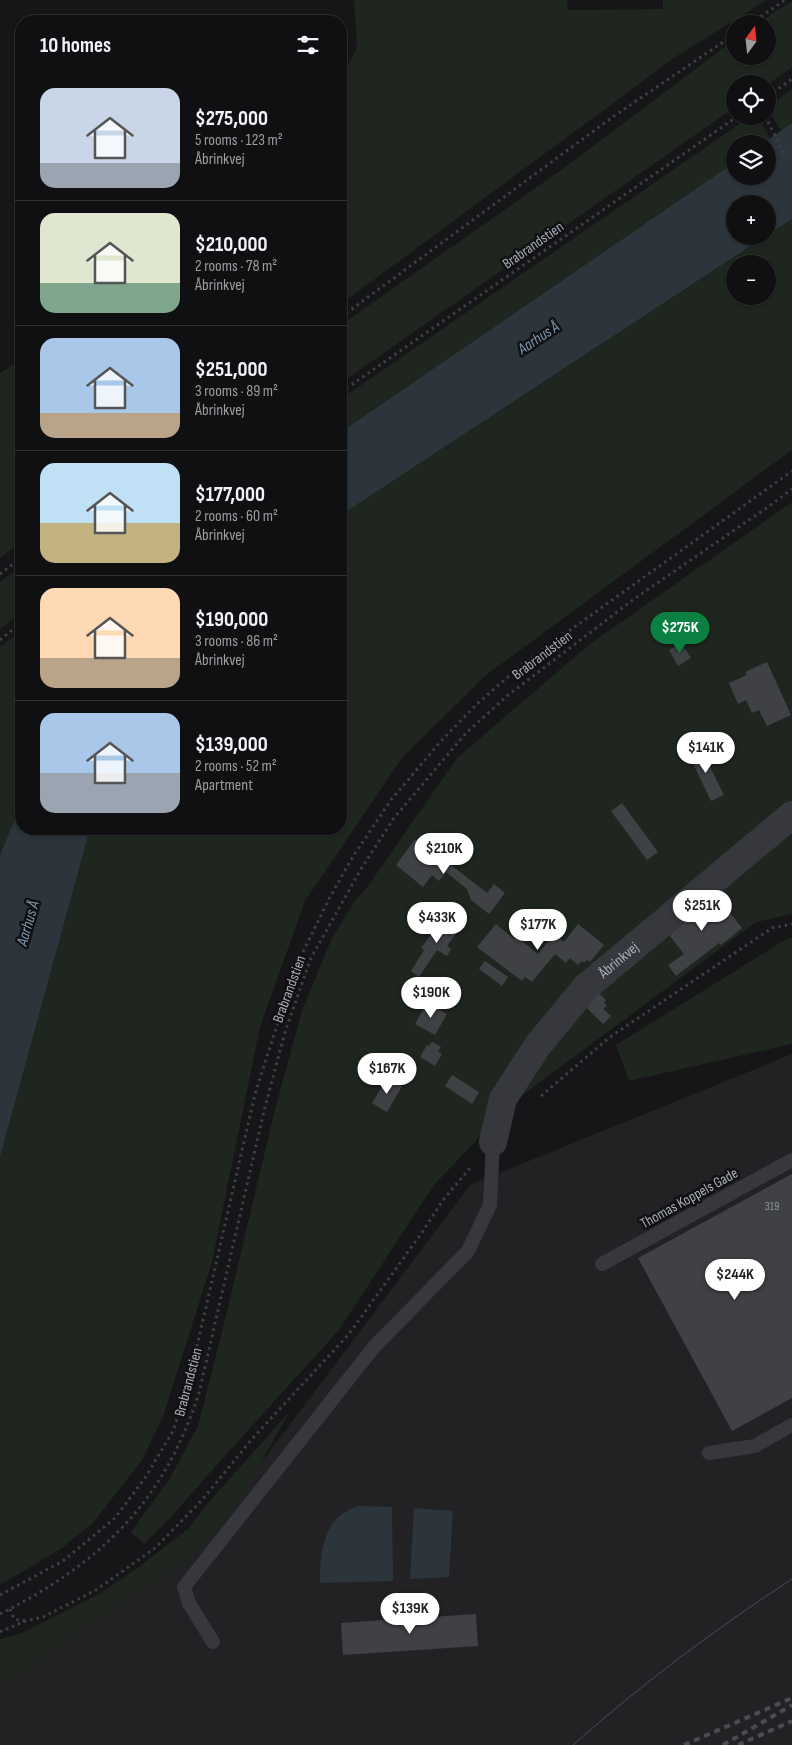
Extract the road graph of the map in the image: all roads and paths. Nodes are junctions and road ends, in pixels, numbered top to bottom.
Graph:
1 (785, 0) edge
2 (763, 15) edge
3 (726, 40) edge
4 (792, 79) edge
5 (776, 90) edge
6 (726, 124) edge
7 (770, 125) edge
8 (786, 157) dead end
9 (347, 313) edge
10 (347, 388) edge
11 (792, 470) edge
12 (792, 488) edge
13 (15, 563) edge
14 (0, 574) edge
15 (15, 628) edge
16 (0, 640) edge
17 (792, 815) edge
18 (792, 924) edge
19 (539, 1098) dead end
20 (493, 1142) junction
21 (792, 1160) edge
22 (602, 1264) dead end
23 (792, 1426) edge
24 (709, 1454) dead end
25 (0, 1595) edge
26 (10, 1609) junction
27 (0, 1614) edge
28 (25, 1621) junction
29 (0, 1632) edge
30 (213, 1642) dead end

1 - 2 path
3 - 9 path
4 - 5 path
6 - 10 path, Brabrandstien
7 - 8 path
11 - 25 path
12 - 26 path, Brabrandstien
13 - 14 path
15 - 16 path
17 - 20 street, Åbrinkvej
18 - 19 path
20 - 28 path
20 - 30 lane
21 - 22 lane, Thomas Koppels Gade
23 - 24 lane
26 - 27 path, Brabrandstien
26 - 28 path
28 - 29 path

